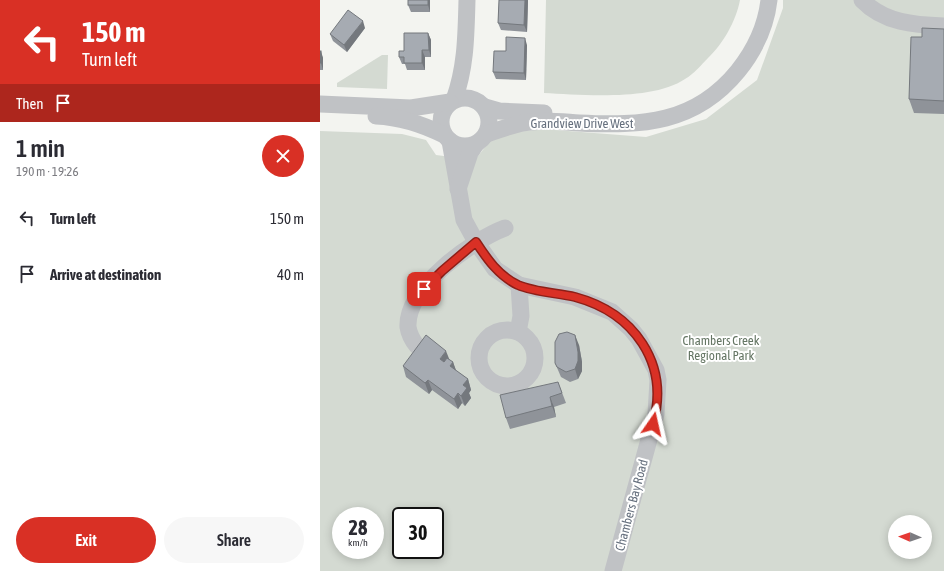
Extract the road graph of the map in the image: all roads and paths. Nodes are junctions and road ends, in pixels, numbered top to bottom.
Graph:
1 (466, 0) edge
2 (758, 0) edge
3 (769, 0) edge
4 (862, 0) edge
5 (944, 26) edge
6 (465, 51) junction
7 (732, 72) junction
8 (452, 101) junction
9 (320, 104) edge
10 (481, 104) junction
11 (320, 114) edge
12 (447, 138) junction
13 (482, 139) junction
14 (458, 189) junction
15 (505, 228) dead end
16 (476, 242) junction
17 (519, 285) junction
18 (518, 332) dead end
19 (417, 346) edge
20 (613, 571) edge

1 - 6 street
2 - 7 street
3 - 7 street
4 - 5 street
6 - 8 street
6 - 10 street
7 - 10 street, Grandview Drive West
7 - 13 street, Grandview Drive West
8 - 9 street
8 - 10 street
8 - 12 street
10 - 13 street
11 - 12 street
12 - 13 street
12 - 14 street, Chambers Bay Road
13 - 14 street
14 - 16 street, Chambers Bay Road
15 - 16 street
16 - 17 street, Chambers Bay Road
16 - 19 street
17 - 18 street
17 - 20 street, Chambers Bay Road

